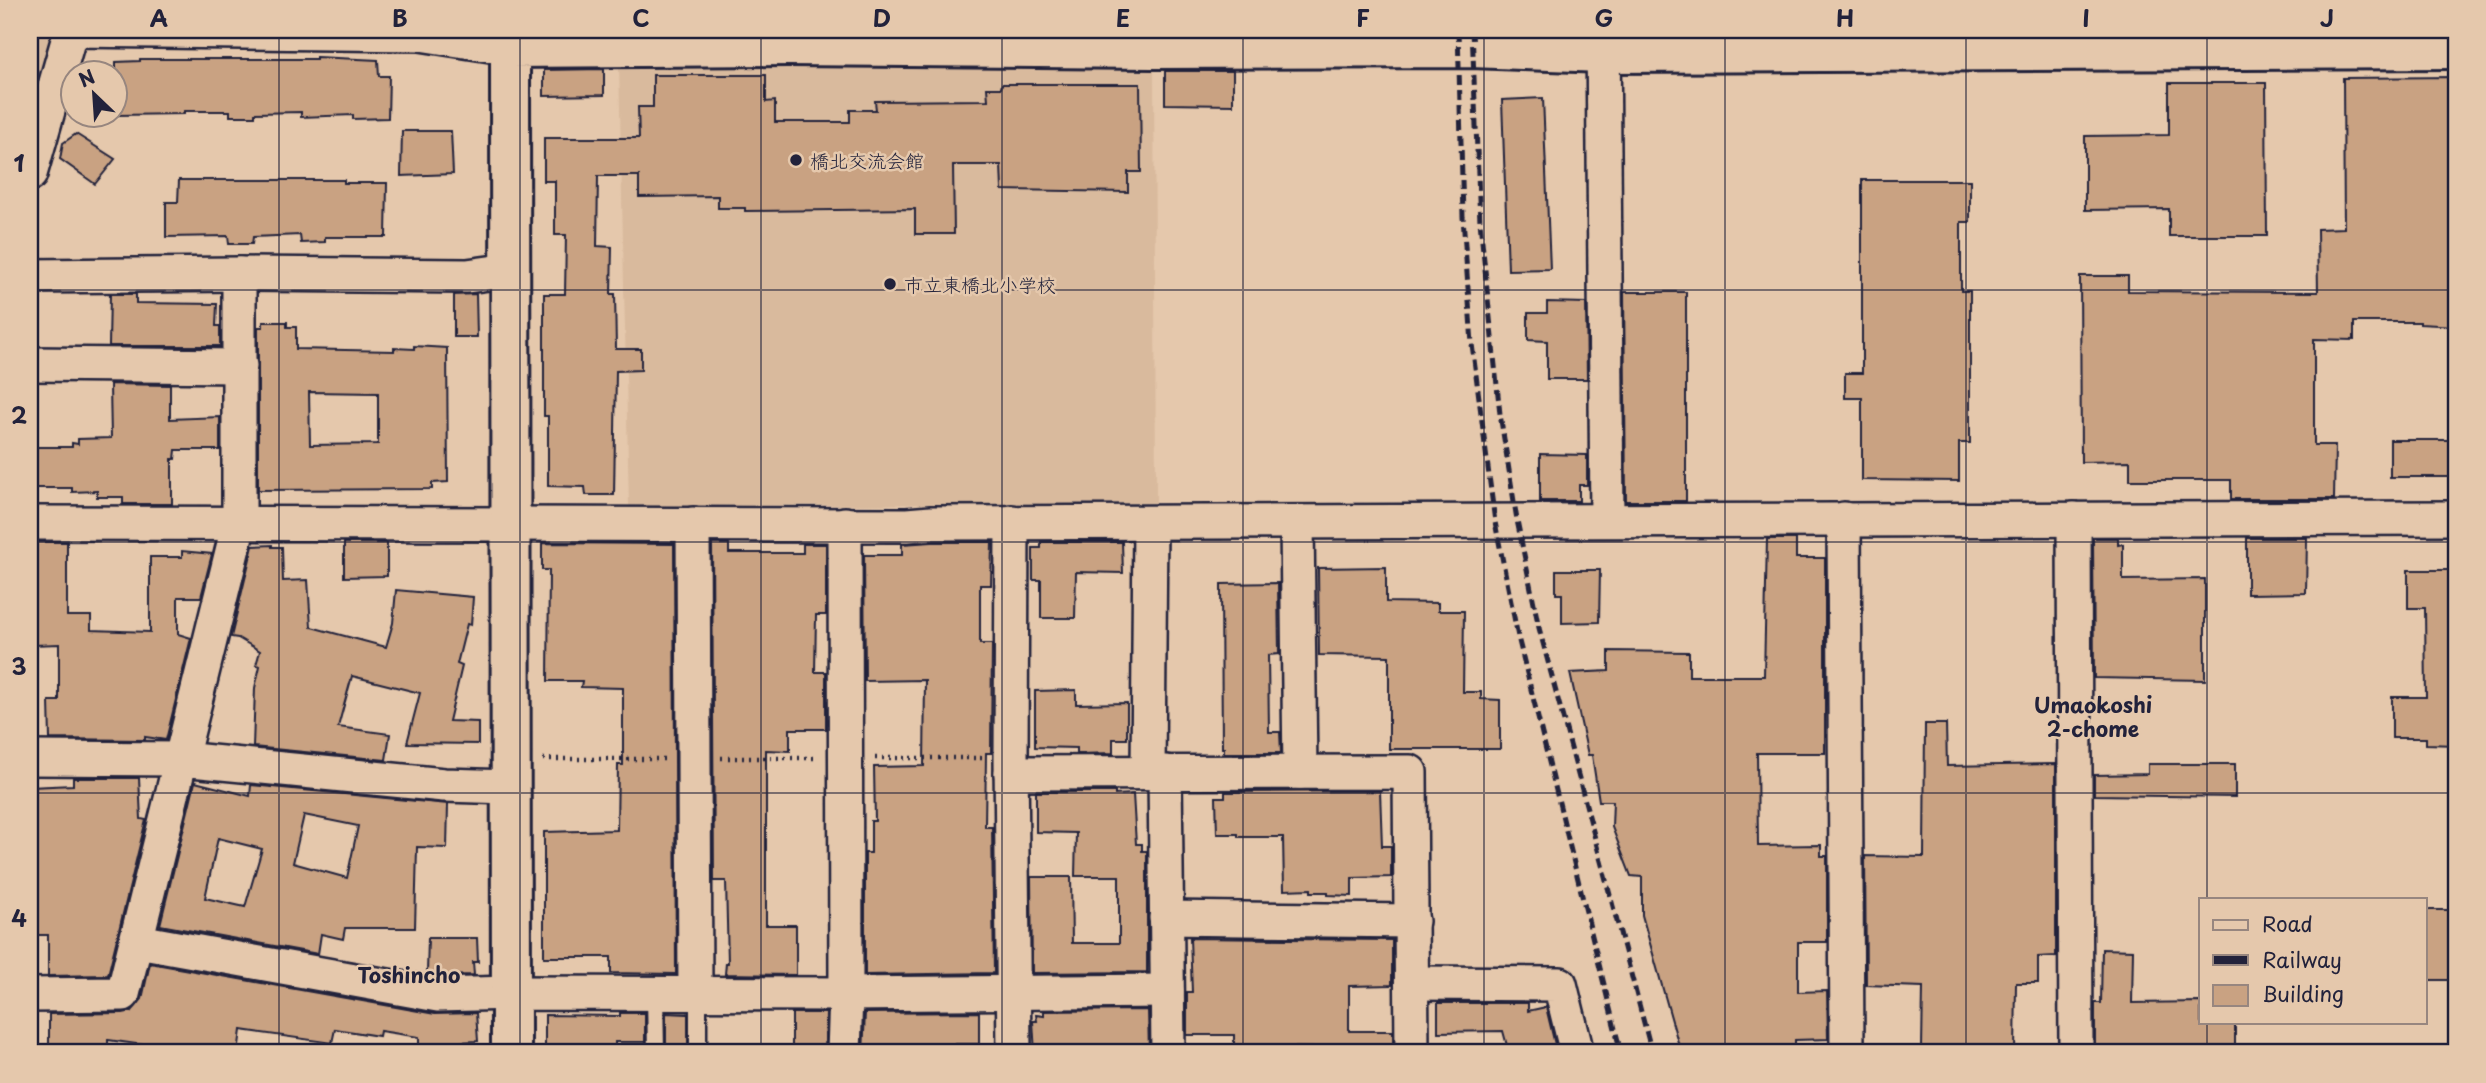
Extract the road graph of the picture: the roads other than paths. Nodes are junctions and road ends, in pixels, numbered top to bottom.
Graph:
1 (325, 31) edge
2 (510, 39) edge
3 (1153, 39) edge
4 (1603, 41) edge
5 (2456, 49) edge
6 (30, 174) edge
7 (510, 270) junction
8 (240, 274) junction
9 (30, 276) edge
10 (30, 364) edge
11 (240, 366) junction
12 (1844, 519) junction
13 (2074, 519) junction
14 (2456, 519) edge
15 (1607, 520) junction
16 (30, 523) edge
17 (239, 523) junction
18 (511, 523) junction
19 (1012, 523) junction
20 (1150, 523) junction
21 (1297, 523) junction
22 (693, 524) junction
23 (845, 524) junction
24 (30, 758) edge
25 (181, 759) junction
26 (1011, 765) junction
27 (1156, 772) junction
28 (1300, 772) junction
29 (510, 773) junction
30 (1166, 918) junction
31 (1412, 921) junction
32 (138, 941) junction
33 (1412, 983) junction
34 (1167, 991) junction
35 (511, 993) junction
36 (655, 993) junction
37 (696, 994) junction
38 (1014, 994) junction
39 (30, 995) edge
40 (846, 995) junction
41 (511, 1053) edge
42 (656, 1053) edge
43 (698, 1053) edge
44 (844, 1053) edge
45 (1014, 1053) edge
46 (1168, 1053) edge
47 (1412, 1053) edge
48 (1577, 1053) edge
49 (1847, 1053) edge
50 (2076, 1053) edge

1 - 2 street
1 - 6 street
2 - 3 street
2 - 7 street
3 - 4 street
4 - 5 street
4 - 15 street
7 - 8 street
7 - 18 street
8 - 9 street
8 - 11 street
10 - 11 street
11 - 17 street
12 - 13 street
12 - 15 street
12 - 49 street
13 - 14 street
13 - 50 street
15 - 21 street
16 - 17 street
17 - 18 street
17 - 25 street
18 - 22 street
18 - 29 street
19 - 20 street
19 - 23 street
19 - 26 street
20 - 21 street
20 - 27 street
21 - 28 street
22 - 23 street
22 - 37 street
23 - 40 street
24 - 25 street
25 - 29 street
25 - 32 street
26 - 27 street
26 - 38 street
27 - 28 street
27 - 30 street
28 - 31 street
29 - 35 street
30 - 31 street
30 - 34 street
31 - 33 street
32 - 35 street
32 - 39 street
33 - 47 street
33 - 48 street
34 - 38 street
34 - 46 street
35 - 36 street
35 - 41 street
36 - 37 street
36 - 42 lane
37 - 40 street
37 - 43 lane
38 - 40 street
38 - 45 street
40 - 44 street

